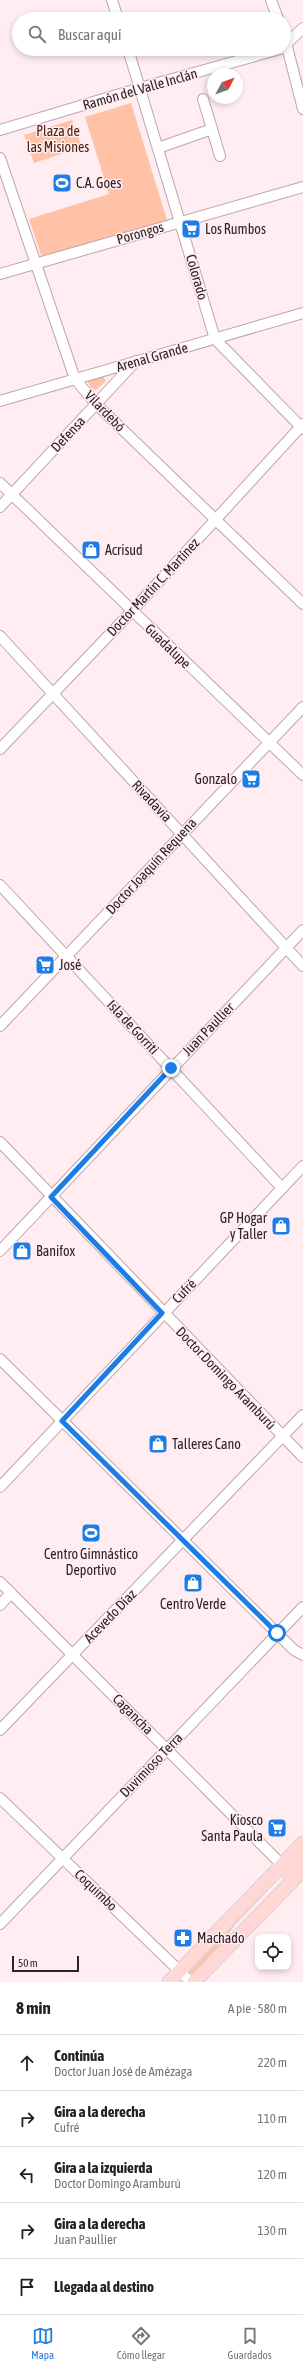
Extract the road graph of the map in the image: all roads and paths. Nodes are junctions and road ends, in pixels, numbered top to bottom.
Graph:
1 (112, 0) edge
2 (270, 0) edge
3 (116, 12) edge
4 (275, 12) edge
5 (303, 28) edge
6 (291, 37) edge
7 (130, 56) edge
8 (242, 56) edge
9 (288, 56) edge
10 (140, 88) junction
11 (203, 99) dead end
12 (303, 109) edge
13 (212, 129) junction
14 (0, 130) edge
15 (158, 148) junction
16 (220, 156) dead end
17 (0, 158) edge
18 (303, 187) edge
19 (181, 222) junction
20 (37, 264) junction
21 (0, 274) edge
22 (303, 313) edge
23 (215, 339) junction
24 (136, 361) junction
25 (76, 379) junction
26 (0, 401) edge
27 (96, 404) junction
28 (302, 427) edge
29 (0, 483) edge
30 (11, 494) junction
31 (0, 507) edge
32 (215, 519) junction
33 (303, 604) edge
34 (132, 611) junction
35 (0, 636) edge
36 (53, 694) junction
37 (303, 707) edge
38 (268, 743) junction
39 (0, 748) edge
40 (303, 775) edge
41 (182, 834) junction
42 (0, 885) edge
43 (303, 930) edge
44 (286, 947) junction
45 (67, 956) junction
46 (303, 966) edge
47 (0, 1026) edge
48 (171, 1068) junction
49 (0, 1142) edge
50 (303, 1166) edge
51 (282, 1188) junction
52 (51, 1197) junction
53 (0, 1251) edge
54 (162, 1313) junction
55 (0, 1359) edge
56 (303, 1415) edge
57 (62, 1421) junction
58 (282, 1436) junction
59 (303, 1457) edge
60 (0, 1487) edge
61 (184, 1541) junction
62 (0, 1582) edge
63 (11, 1593) junction
64 (0, 1605) edge
65 (303, 1607) edge
66 (277, 1633) junction
67 (73, 1654) junction
68 (303, 1655) edge
69 (0, 1730) edge
70 (167, 1749) junction
71 (0, 1798) edge
72 (303, 1843) edge
73 (62, 1858) junction
74 (303, 1858) edge
75 (282, 1865) junction
76 (303, 1870) edge
77 (0, 1924) edge
78 (232, 1942) junction
79 (180, 1971) junction
80 (169, 1982) edge
81 (193, 1982) edge

1 - 3 street
2 - 4 street
5 - 6 street
7 - 10 street, Colorado
8 - 10 street, Ramón del Valle Inclán
9 - 12 street
10 - 14 street, Ramón del Valle Inclán
10 - 15 street, Colorado
11 - 13 street
13 - 15 street
13 - 16 street
15 - 19 street, Colorado
17 - 20 street, Vilardebó
18 - 19 street, Porongos
19 - 20 street, Porongos
19 - 23 street, Colorado
20 - 21 street, Porongos
20 - 25 street, Vilardebó
22 - 23 street, Arenal Grande
23 - 24 street, Arenal Grande
23 - 28 street, Colorado
24 - 25 street, Arenal Grande
24 - 27 street, Defensa
25 - 26 street, Arenal Grande
25 - 27 street, Vilardebó
27 - 30 street, Defensa
27 - 32 street, Vilardebó
28 - 32 street, Doctor Martín C. Martínez
29 - 30 street, Guadalupe
30 - 31 street, Defensa
30 - 34 street, Guadalupe
32 - 33 street, Vilardebó
32 - 34 street, Doctor Martín C. Martínez
34 - 36 street, Doctor Martín C. Martínez
34 - 38 street, Guadalupe
35 - 36 street, Rivadavia
36 - 39 street, Doctor Martín C. Martínez
36 - 41 street, Rivadavia
37 - 38 street, Doctor Joaquín Requena
38 - 40 street, Guadalupe
38 - 41 street, Doctor Joaquín Requena
41 - 44 street, Rivadavia
41 - 45 street, Doctor Joaquín Requena
42 - 45 street, Isla de Gorriti
43 - 44 street, Juan Paullier
44 - 46 street, Rivadavia
44 - 48 street, Juan Paullier
45 - 47 street, Doctor Joaquín Requena
45 - 48 street, Isla de Gorriti
48 - 51 street, Isla de Gorriti
48 - 52 street, Juan Paullier
49 - 52 street, Doctor Domingo Aramburú
50 - 51 street, Cufré
51 - 54 street, Cufré
52 - 53 street, Juan Paullier
52 - 54 street, Doctor Domingo Aramburú
54 - 57 street, Cufré
54 - 58 street, Doctor Domingo Aramburú
55 - 57 street
56 - 58 street, Acevedo Díaz
57 - 60 street, Cufré
57 - 61 street
58 - 59 street, Doctor Domingo Aramburú
58 - 61 street, Acevedo Díaz
61 - 66 street
61 - 67 street, Acevedo Díaz
62 - 63 street, Cagancha
63 - 64 street
63 - 67 street, Cagancha
65 - 66 street, Duvimioso Terra
66 - 68 street
66 - 70 street, Duvimioso Terra
67 - 69 street, Acevedo Díaz
67 - 70 street, Cagancha
70 - 73 street, Duvimioso Terra
70 - 75 street, Cagancha
71 - 73 street, Coquimbo
72 - 75 main road
73 - 77 street, Duvimioso Terra
73 - 79 street, Coquimbo
74 - 78 main road
75 - 79 main road
76 - 78 main road
78 - 81 main road
79 - 80 main road
79 - 81 street, Coquimbo

